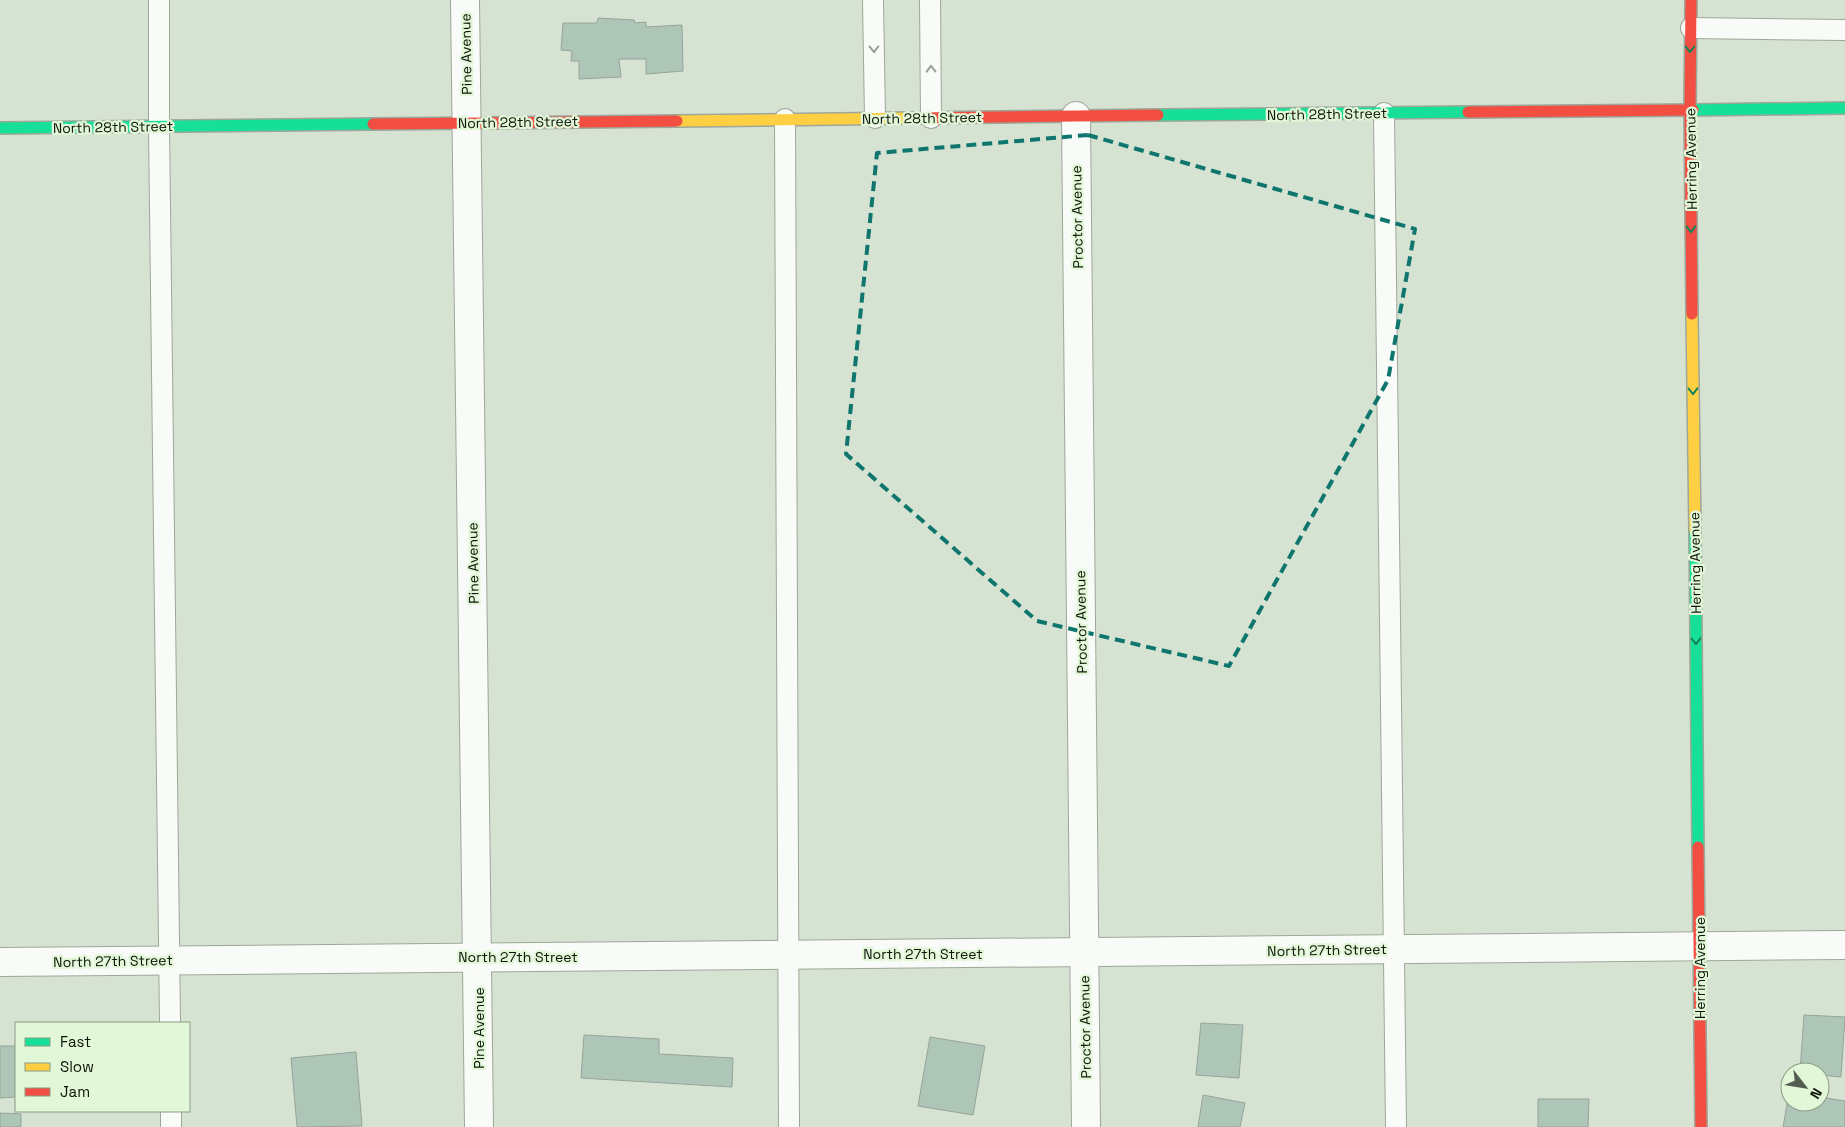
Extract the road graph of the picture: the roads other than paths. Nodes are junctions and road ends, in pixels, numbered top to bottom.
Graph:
1 (159, 0) edge
2 (465, 0) edge
3 (873, 0) edge
4 (930, 0) edge
5 (1691, 0) edge
6 (1690, 28) junction
7 (1845, 30) edge
8 (1845, 108) edge
9 (1690, 110) junction
10 (1384, 113) junction
11 (1076, 116) junction
12 (875, 118) junction
13 (932, 118) junction
14 (786, 119) junction
15 (467, 122) junction
16 (159, 126) junction
17 (0, 128) edge
18 (1845, 945) edge
19 (1700, 947) junction
20 (1394, 950) junction
21 (1084, 953) junction
22 (790, 955) junction
23 (478, 958) junction
24 (170, 961) junction
25 (0, 962) edge
26 (170, 1022) edge
27 (171, 1112) edge
28 (171, 1127) edge
29 (479, 1127) edge
30 (789, 1127) edge
31 (1086, 1127) edge
32 (1396, 1127) edge
33 (1701, 1127) edge

1 - 16 lane
2 - 15 street, Pine Avenue
3 -> 12 lane
13 -> 4 lane
5 - 6 street, Herring Avenue
6 - 7 lane
6 -> 9 street, Herring Avenue
8 - 9 street, North 28th Street
9 - 10 street, North 28th Street
9 -> 19 street, Herring Avenue
10 - 11 street, North 28th Street
10 - 20 lane
11 - 13 street, North 28th Street
11 - 21 street, Proctor Avenue
12 - 13 street, North 28th Street
12 - 14 street, North 28th Street
14 - 15 street, North 28th Street
14 - 22 lane
15 - 16 street, North 28th Street
15 - 23 street, Pine Avenue
16 - 17 street, North 28th Street
16 - 24 lane
18 - 19 street, North 27th Street
19 - 20 street, North 27th Street
19 - 33 street, Herring Avenue
20 - 21 street, North 27th Street
20 - 32 lane
21 - 22 street, North 27th Street
21 - 31 street, Proctor Avenue
22 - 23 street, North 27th Street
22 - 30 lane
23 - 24 street, North 27th Street
23 - 29 street, Pine Avenue
24 - 25 street, North 27th Street
24 - 26 lane
27 - 28 lane

